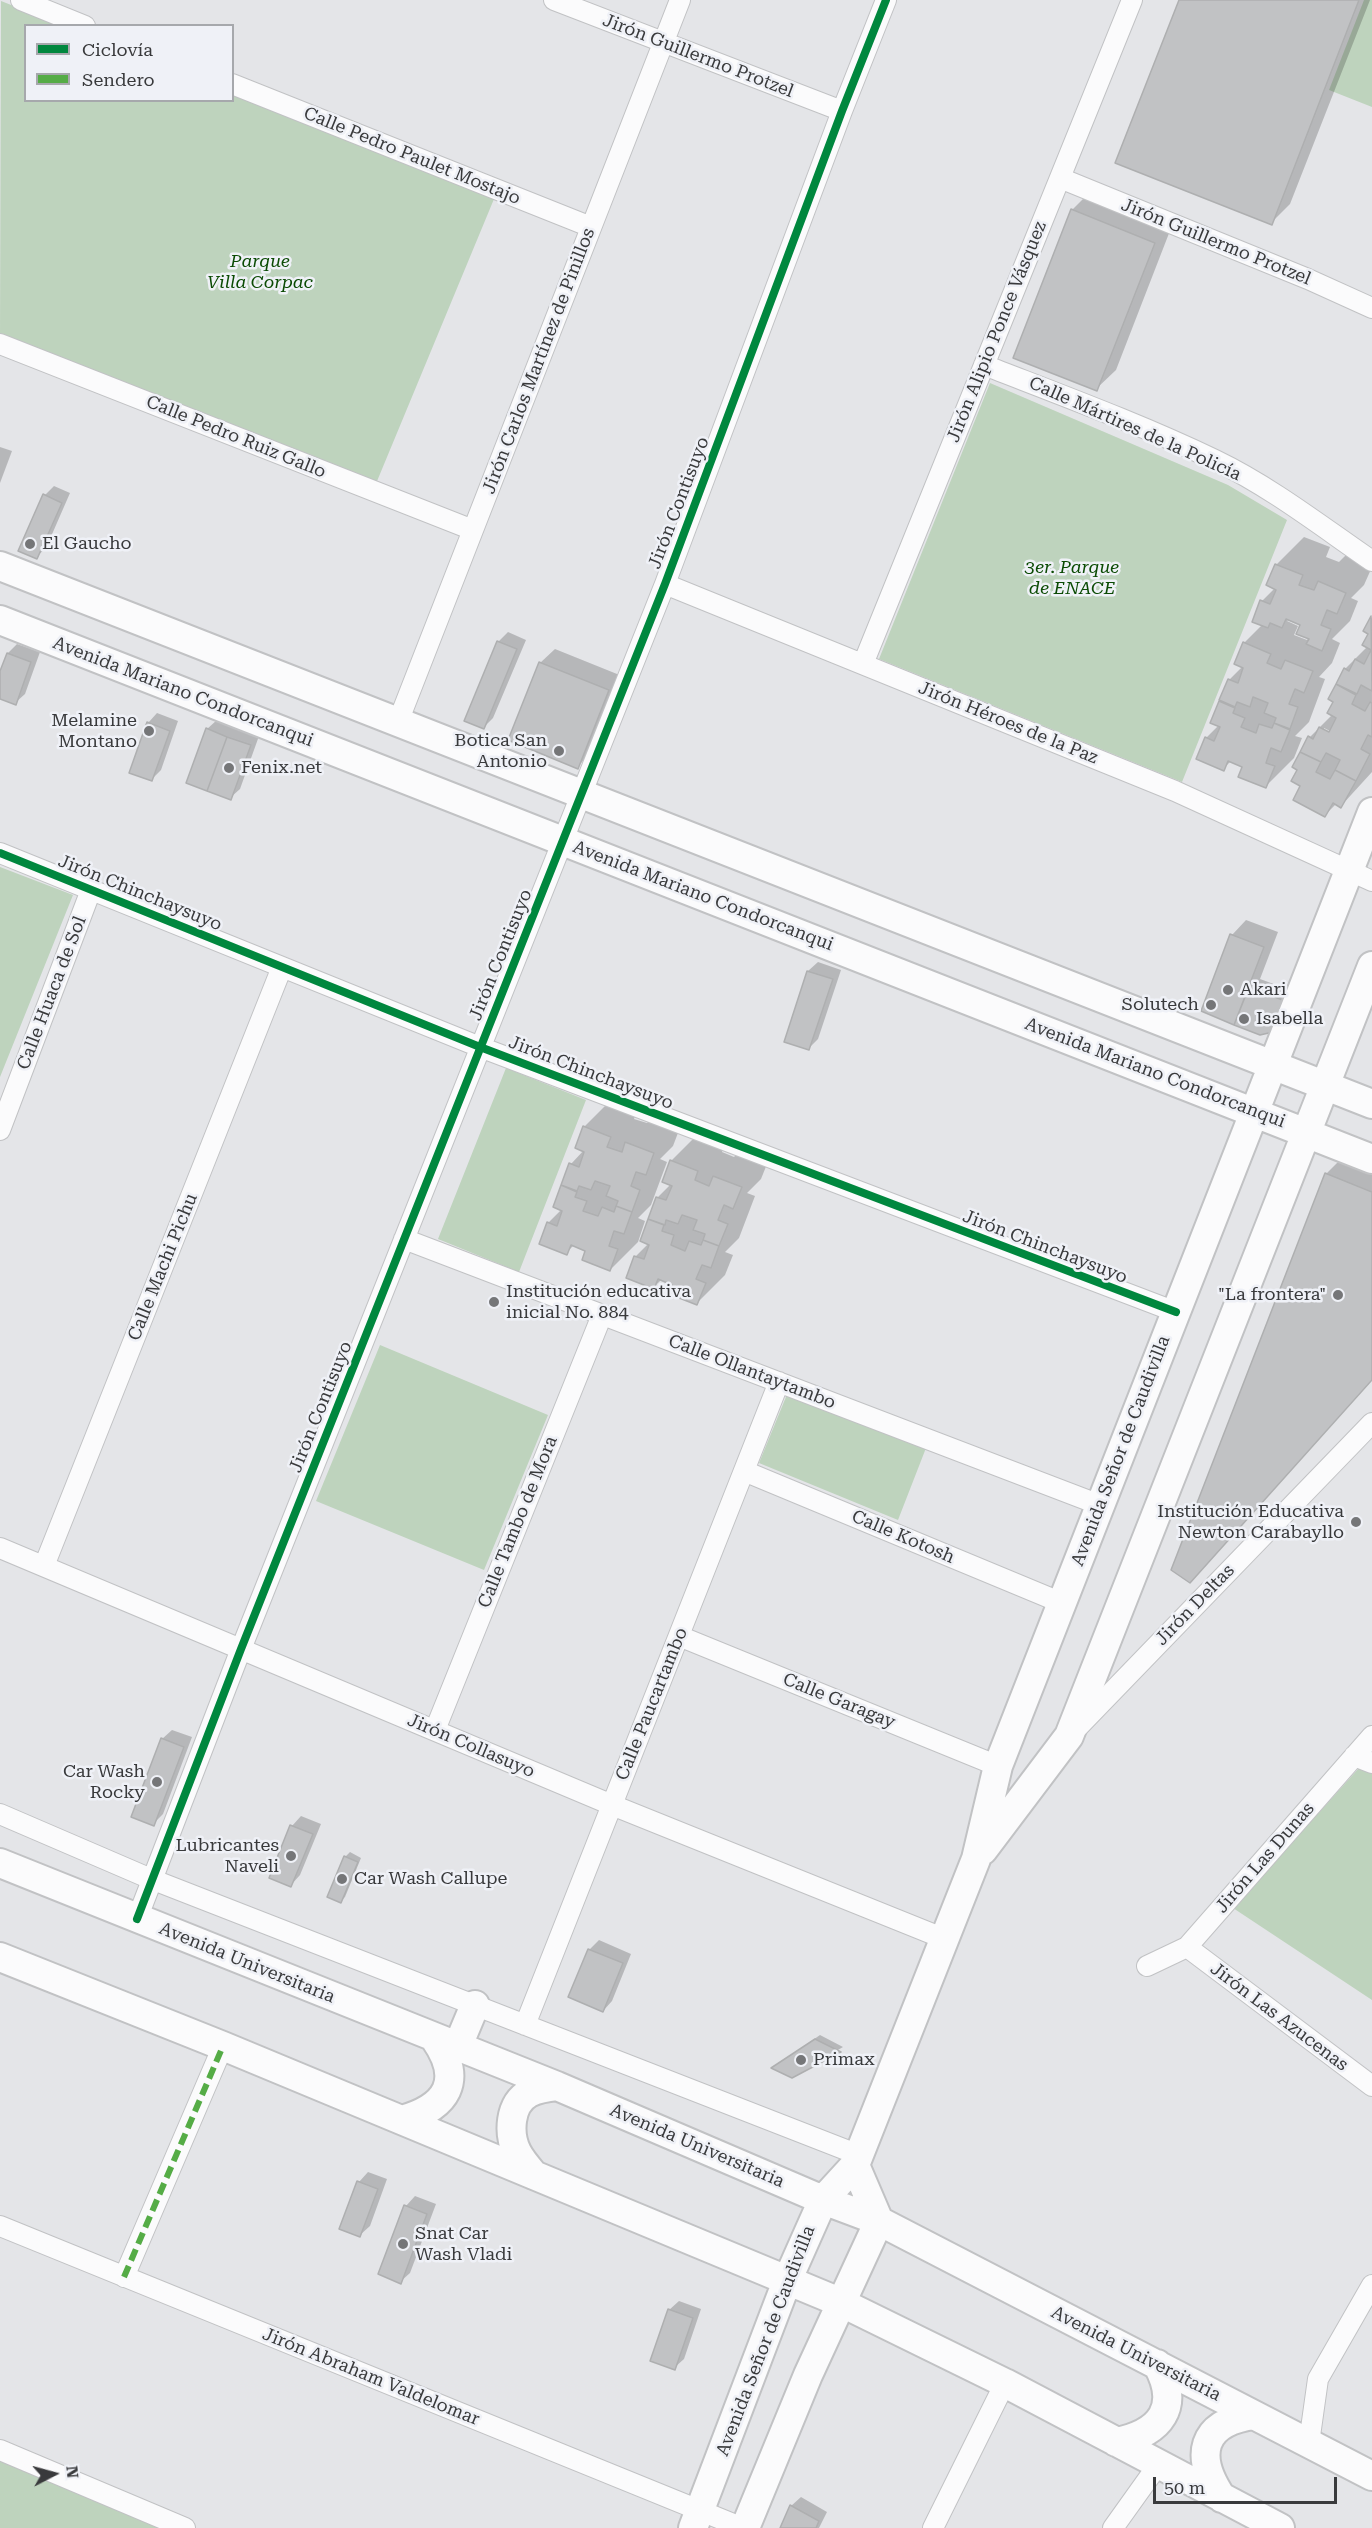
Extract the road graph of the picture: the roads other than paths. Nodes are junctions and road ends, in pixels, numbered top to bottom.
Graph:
1 (21, 0) edge
2 (554, 0) edge
3 (680, 0) edge
4 (886, 0) edge
5 (1132, 0) edge
6 (80, 24) edge
7 (663, 44) junction
8 (234, 85) edge
9 (842, 111) junction
10 (1060, 178) junction
11 (591, 227) junction
12 (1372, 308) edge
13 (0, 344) edge
14 (984, 365) junction
15 (473, 530) junction
16 (1372, 561) edge
17 (0, 566) edge
18 (665, 584) junction
19 (0, 620) edge
20 (863, 664) junction
21 (398, 722) junction
22 (581, 794) junction
23 (1372, 812) edge
24 (563, 841) junction
25 (0, 853) edge
26 (1360, 875) edge
27 (91, 890) junction
28 (1372, 966) edge
29 (282, 967) junction
30 (480, 1047) junction
31 (1273, 1065) junction
32 (1325, 1085) junction
33 (1372, 1104) edge
34 (1254, 1112) junction
35 (0, 1130) edge
36 (1306, 1133) junction
37 (1372, 1159) edge
38 (404, 1239) junction
39 (1176, 1312) junction
40 (602, 1315) junction
41 (779, 1382) junction
42 (1372, 1423) edge
43 (744, 1471) junction
44 (1100, 1505) junction
45 (0, 1548) edge
46 (44, 1566) junction
47 (1062, 1603) junction
48 (679, 1636) junction
49 (241, 1649) junction
50 (435, 1730) junction
51 (1069, 1736) junction
52 (1372, 1736) edge
53 (1363, 1760) edge
54 (998, 1766) junction
55 (612, 1805) junction
56 (0, 1814) edge
57 (976, 1859) junction
58 (0, 1863) edge
59 (151, 1879) junction
60 (137, 1919) junction
61 (945, 1939) junction
62 (1187, 1947) junction
63 (0, 1957) edge
64 (1147, 1966) dead end
65 (475, 2005) junction
66 (525, 2025) junction
67 (446, 2043) junction
68 (223, 2046) junction
69 (557, 2086) junction
70 (1372, 2086) edge
71 (402, 2120) junction
72 (857, 2160) junction
73 (534, 2175) junction
74 (822, 2200) junction
75 (879, 2221) junction
76 (0, 2226) edge
77 (124, 2277) junction
78 (787, 2281) junction
79 (1372, 2285) edge
80 (842, 2302) junction
81 (1157, 2364) junction
82 (1005, 2383) junction
83 (1254, 2415) junction
84 (1116, 2442) junction
85 (1309, 2443) junction
86 (0, 2450) edge
87 (1158, 2465) junction
88 (1372, 2476) edge
89 (1222, 2498) junction
90 (697, 2519) edge
91 (185, 2528) edge
92 (744, 2528) edge
93 (933, 2528) edge
94 (1113, 2528) edge
95 (1280, 2528) edge

1 - 6 street
2 - 7 street, Jirón Guillermo Protzel
3 - 7 street, Jirón Carlos Martínez de Pinillos
4 - 9 street, Jirón Contisuyo
5 - 10 street, Jirón Alipio Ponce Vásquez
7 - 9 street, Jirón Guillermo Protzel
7 - 11 street, Jirón Carlos Martínez de Pinillos
8 - 11 street, Calle Pedro Paulet Mostajo
9 - 18 street, Jirón Contisuyo
10 - 12 street, Jirón Guillermo Protzel
10 - 14 street, Jirón Alipio Ponce Vásquez
11 - 15 street, Jirón Carlos Martínez de Pinillos
13 - 15 street, Calle Pedro Ruiz Gallo
14 - 16 street, Calle Mártires de la Policía
14 - 20 street, Jirón Alipio Ponce Vásquez
15 - 21 street, Jirón Carlos Martínez de Pinillos
17 - 21 main road
18 - 20 street, Jirón Héroes de la Paz
18 - 22 street, Jirón Contisuyo
19 - 24 main road, Avenida Mariano Condorcanqui
20 - 26 street, Jirón Héroes de la Paz
21 - 22 main road
22 - 24 street, Jirón Contisuyo
22 - 31 main road
23 - 26 main road, Avenida Señor de Caudivilla
24 - 30 street, Jirón Contisuyo
24 - 34 main road, Avenida Mariano Condorcanqui
25 - 27 street, Jirón Chinchaysuyo
26 - 31 main road, Avenida Señor de Caudivilla
27 - 29 street, Jirón Chinchaysuyo
27 - 35 street, Calle Huaca de Sol
28 - 32 main road, Avenida Señor de Caudivilla
29 - 30 street, Jirón Chinchaysuyo
29 - 46 street, Calle Machi Pichu
30 - 38 street, Jirón Contisuyo
30 - 39 street, Jirón Chinchaysuyo
31 - 32 main road
31 - 34 main road, Avenida Señor de Caudivilla
32 - 33 main road
32 - 36 main road, Avenida Señor de Caudivilla
34 - 36 main road, Avenida Mariano Condorcanqui
34 - 39 main road, Avenida Señor de Caudivilla
36 - 37 main road, Avenida Mariano Condorcanqui
36 - 51 main road, Avenida Señor de Caudivilla
38 - 40 street, Calle Ollantaytambo
38 - 49 street, Jirón Contisuyo
39 - 44 main road, Avenida Señor de Caudivilla
40 - 41 street, Calle Ollantaytambo
40 - 50 street, Calle Tambo de Mora
41 - 43 street, Calle Paucartambo
41 - 44 street, Calle Ollantaytambo
42 - 51 street, Jirón Deltas
43 - 47 street, Calle Kotosh
43 - 48 street, Calle Paucartambo
44 - 47 main road, Avenida Señor de Caudivilla
45 - 46 street, Jirón Collasuyo
46 - 49 street, Jirón Collasuyo
47 - 54 main road, Avenida Señor de Caudivilla
48 - 54 street, Calle Garagay
48 - 55 street, Calle Paucartambo
49 - 50 street, Jirón Collasuyo
49 - 59 street, Jirón Contisuyo
50 - 55 street, Jirón Collasuyo
51 - 57 main road, Avenida Señor de Caudivilla
52 - 53 street, Jirón Las Dunas
53 - 62 street, Jirón Las Dunas
54 - 57 main road, Avenida Señor de Caudivilla
55 - 61 street, Jirón Collasuyo
55 - 66 street, Calle Paucartambo
56 - 59 street
57 - 61 main road, Avenida Señor de Caudivilla
58 - 60 main road, Avenida Universitaria
59 - 60 street, Jirón Contisuyo
59 - 65 street
60 - 67 main road, Avenida Universitaria
61 - 72 main road, Avenida Señor de Caudivilla
62 - 64 street, Jirón Las Dunas
62 - 70 street, Jirón Las Azucenas
63 - 68 main road
65 - 66 street
65 - 67 main road
66 - 72 street
67 - 69 main road, Avenida Universitaria
67 - 71 main road
68 - 71 main road
68 - 77 street
69 - 73 main road
69 - 74 main road, Avenida Universitaria
71 - 73 main road
72 - 74 main road, Avenida Señor de Caudivilla
72 - 75 main road
73 - 78 main road
74 - 75 main road, Avenida Universitaria
74 - 78 main road, Avenida Señor de Caudivilla
75 - 80 main road
75 - 81 main road, Avenida Universitaria
76 - 77 street, Jirón Abraham Valdelomar
77 - 90 street, Jirón Abraham Valdelomar
78 - 80 main road
78 - 90 main road, Avenida Señor de Caudivilla
79 - 85 street
80 - 82 main road
80 - 92 main road
81 - 83 main road, Avenida Universitaria
81 - 84 main road
82 - 84 main road
82 - 93 street
83 - 85 main road, Avenida Universitaria
83 - 89 main road
84 - 87 main road
85 - 88 main road, Avenida Universitaria
86 - 91 street
87 - 89 main road
87 - 94 street
89 - 95 main road
90 - 92 street, Jirón Abraham Valdelomar

